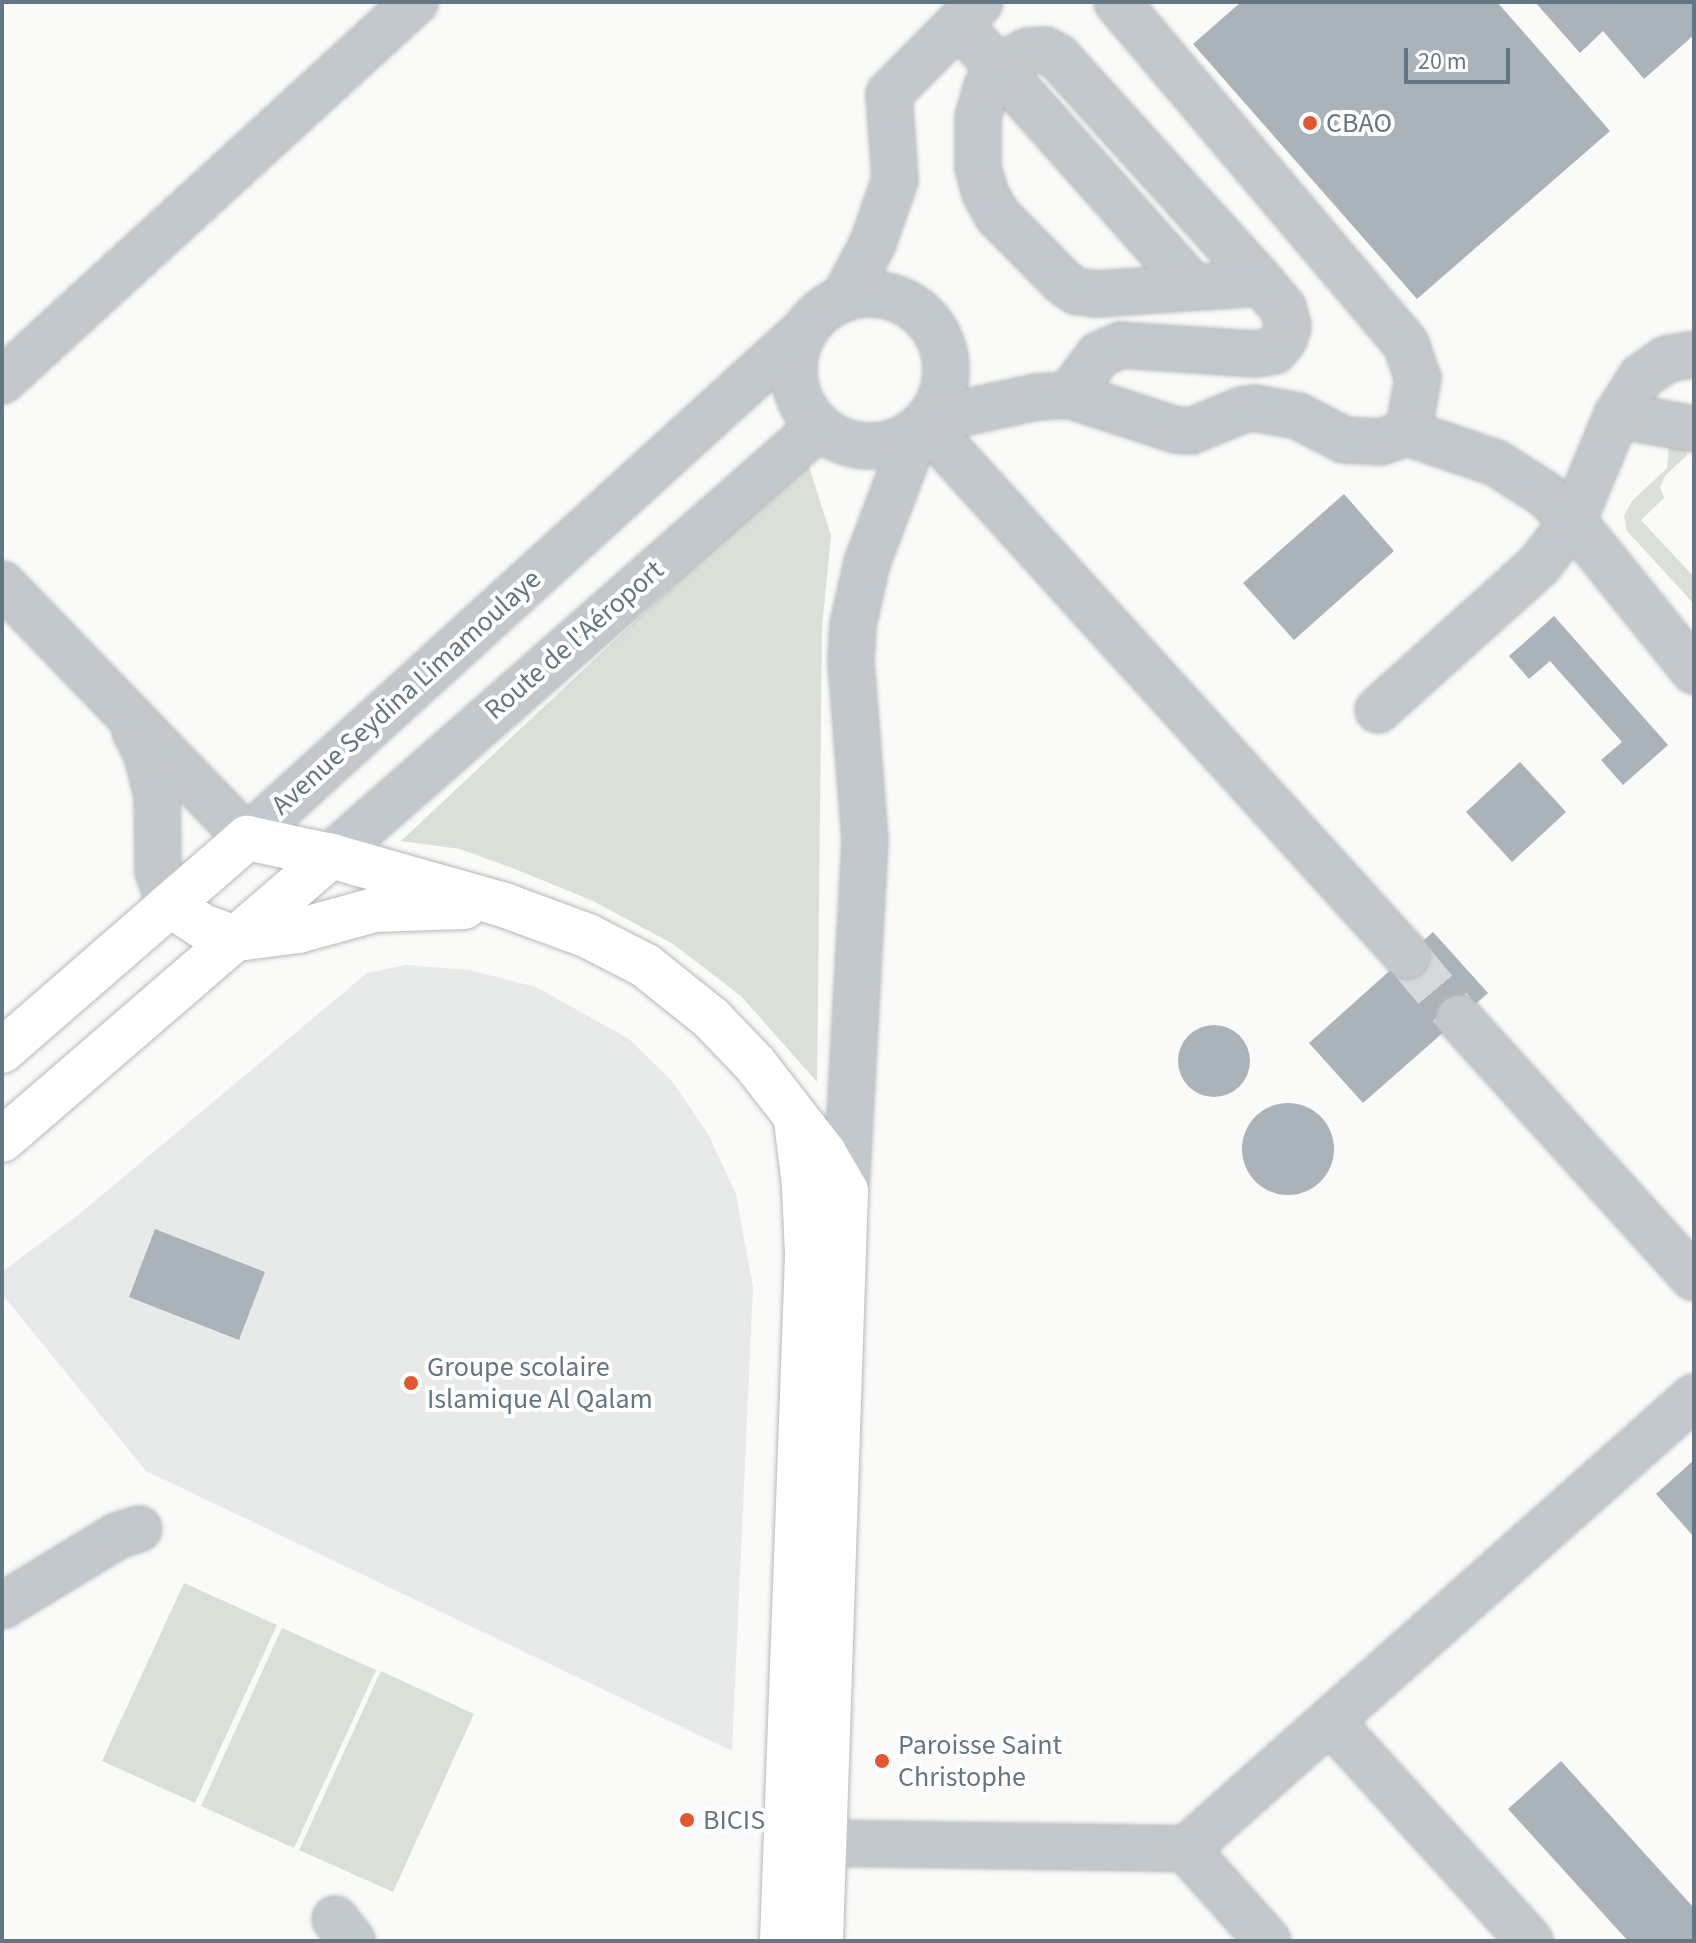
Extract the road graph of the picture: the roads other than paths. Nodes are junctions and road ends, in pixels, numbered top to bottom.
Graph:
1 (415, 2) edge
2 (1117, 2) edge
3 (969, 13) edge
4 (998, 67) junction
5 (1262, 283) junction
6 (1193, 287) junction
7 (844, 298) junction
8 (806, 329) junction
9 (1694, 354) edge
10 (2, 381) edge
11 (1069, 395) junction
12 (1617, 415) junction
13 (924, 425) junction
14 (819, 427) junction
15 (1694, 429) edge
16 (1408, 433) junction
17 (1573, 521) junction
18 (2, 584) edge
19 (1694, 671) edge
20 (1378, 710) dead end
21 (125, 711) junction
22 (247, 838) junction
23 (331, 856) junction
24 (170, 905) junction
25 (504, 905) junction
26 (237, 939) junction
27 (1407, 956) tunnel mouth
28 (1459, 1018) tunnel mouth
29 (2, 1051) edge
30 (796, 1117) junction
31 (2, 1140) edge
32 (846, 1191) junction
33 (1694, 1278) edge
34 (1694, 1397) edge
35 (139, 1529) dead end
36 (2, 1606) edge
37 (1330, 1721) junction
38 (824, 1843) junction
39 (1186, 1849) junction
40 (782, 1941) edge
41 (821, 1941) edge
42 (1268, 1941) edge
43 (1530, 1941) edge

1 - 10 street
2 - 16 street
3 - 4 street
3 - 7 street
4 - 5 street
4 - 6 street
4 - 6 street
5 - 6 street
5 - 11 street
7 - 8 street
7 - 13 street
8 - 14 street
8 - 22 street, Avenue Seydina Limamoulaye
9 - 12 street
11 - 13 street
11 - 16 street
12 - 15 street
12 - 17 street
13 - 14 street
13 - 27 street
13 - 32 street
14 - 23 street, Route de l'Aéroport
16 - 17 street
17 - 19 street
17 - 20 street
18 - 21 street
21 - 22 street
21 - 24 street
22 - 23 highway
22 - 24 highway, Avenue Seydina Limamoulaye
23 - 25 highway
23 - 26 highway
24 - 26 highway
24 - 29 highway, Avenue Seydina Limamoulaye
25 - 26 highway
25 - 30 highway
26 - 31 highway
28 - 33 street
30 - 32 highway
30 - 40 highway
32 - 38 highway
34 - 37 street
35 - 36 street
37 - 39 street
37 - 43 street
38 - 39 street
38 - 41 highway
39 - 42 street

